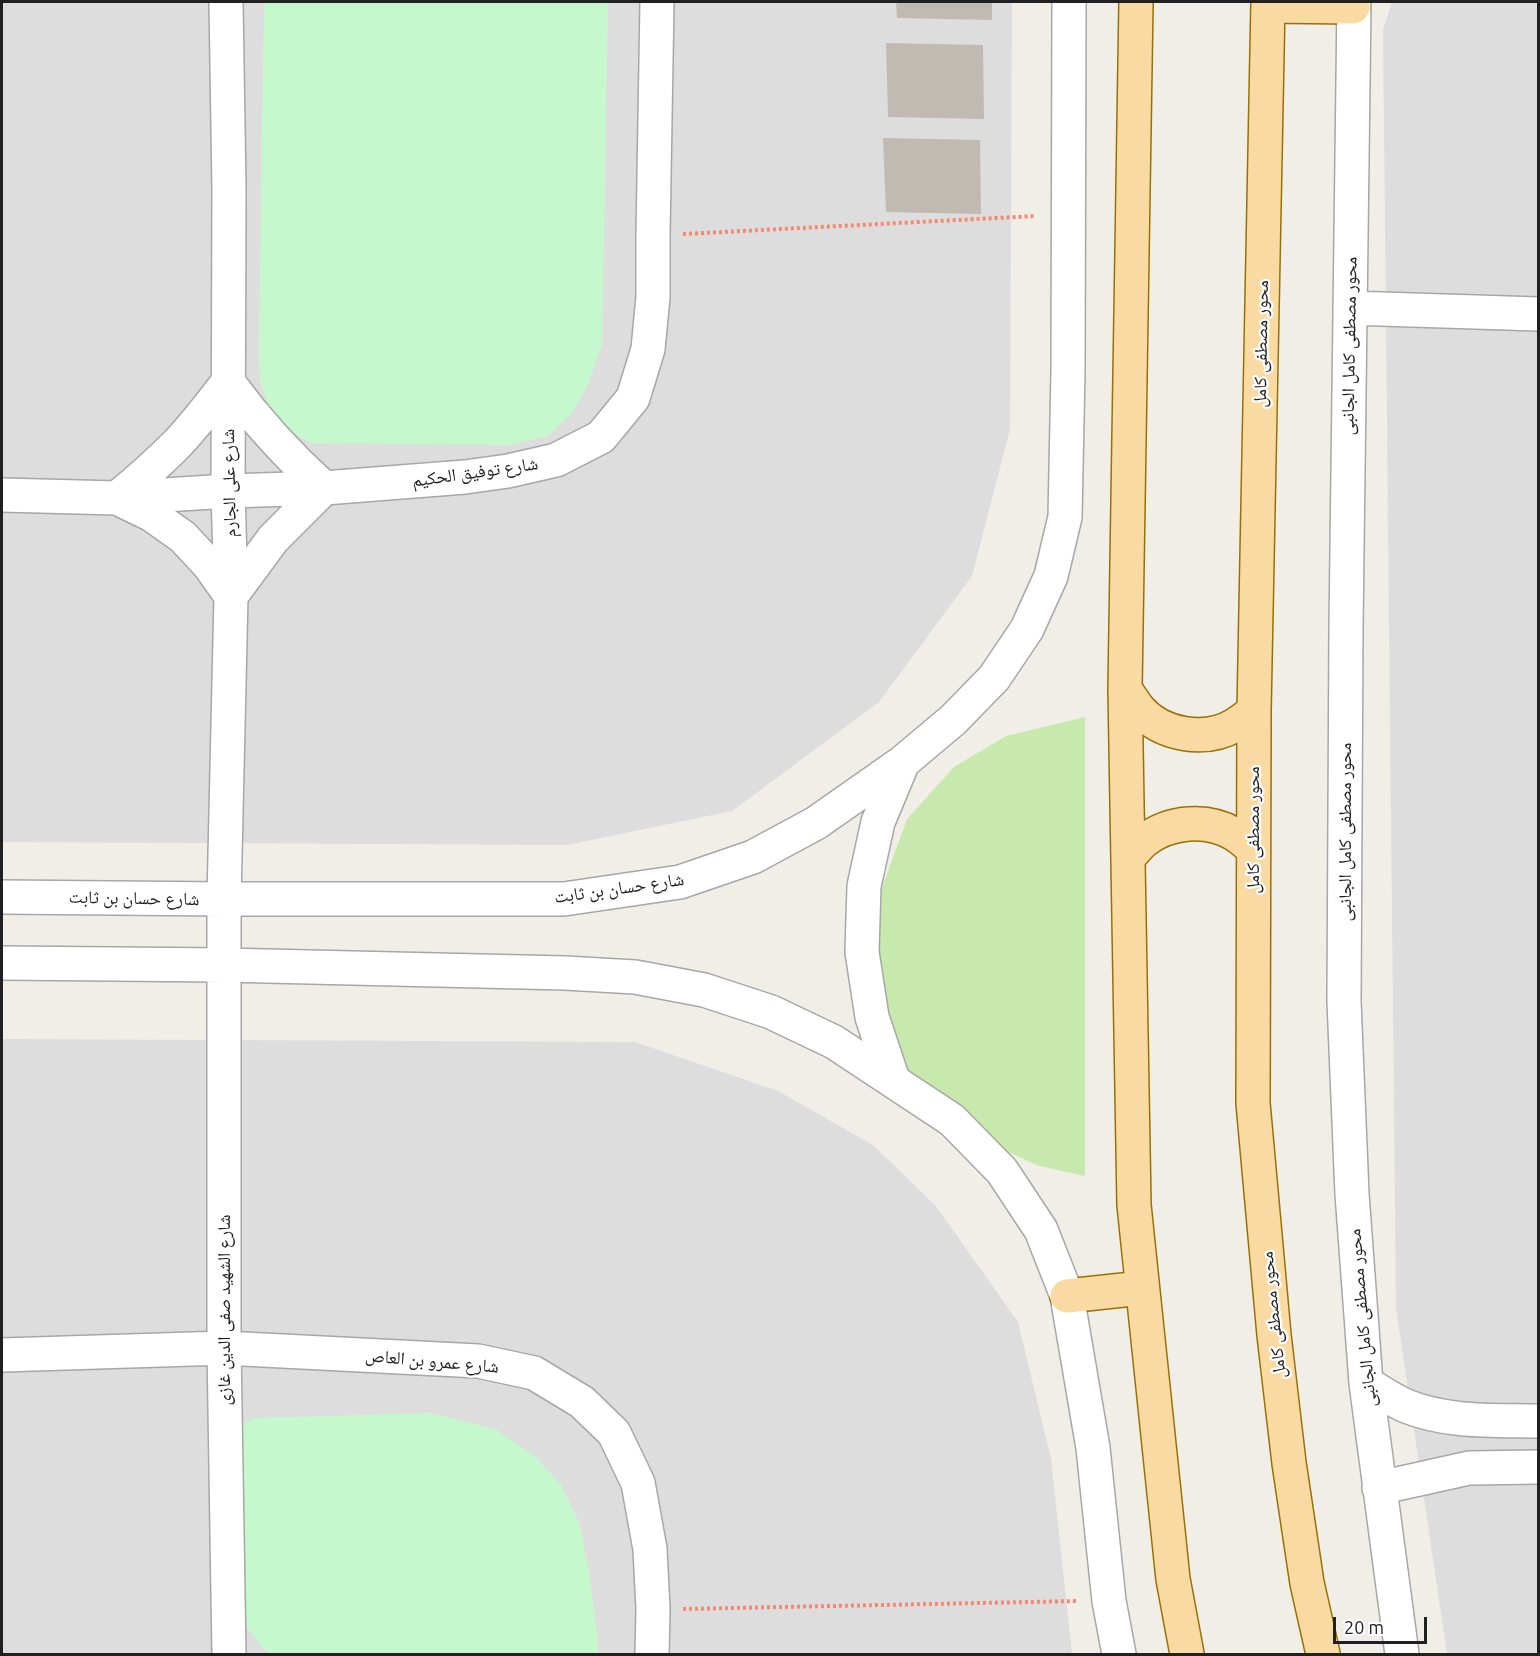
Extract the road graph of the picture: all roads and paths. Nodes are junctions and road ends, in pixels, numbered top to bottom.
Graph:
1 (226, 2) edge
2 (657, 2) edge
3 (1070, 2) edge
4 (1136, 2) edge
5 (1268, 4) edge
6 (1353, 4) edge
7 (1069, 215) junction
8 (653, 235) junction
9 (1350, 308) junction
10 (1539, 314) edge
11 (228, 382) junction
12 (324, 488) junction
13 (228, 491) junction
14 (2, 495) edge
15 (117, 498) junction
16 (231, 596) junction
17 (1125, 689) junction
18 (1254, 711) junction
19 (903, 762) junction
20 (1253, 849) junction
21 (1128, 858) junction
22 (2, 897) edge
23 (224, 899) junction
24 (2, 963) edge
25 (224, 965) junction
26 (893, 1080) junction
27 (1142, 1288) junction
28 (1067, 1296) junction
29 (224, 1348) junction
30 (2, 1355) edge
31 (1366, 1383) junction
32 (1539, 1421) edge
33 (1539, 1467) edge
34 (1379, 1488) junction
35 (1109, 1601) junction
36 (653, 1609) junction
37 (234, 1650) edge
38 (652, 1654) edge
39 (1119, 1654) edge
40 (1187, 1654) edge
41 (1323, 1654) edge
42 (1402, 1654) edge

1 - 11 street, شارع على الجارم
2 - 8 street, شارع توفيق الحكيم
3 - 7 street
4 - 17 main road
5 - 6 main road
5 - 18 main road, محور مصطفى كامل
6 - 9 street, محور مصطفى كامل الجانبى
7 - 8 path
7 - 19 street, شارع حسان بن ثابت
8 - 12 street, شارع توفيق الحكيم
9 - 10 street
9 - 31 street, محور مصطفى كامل الجانبى
11 - 12 street
11 - 13 street, شارع على الجارم
11 - 15 street
12 - 13 street, شارع توفيق الحكيم
12 - 16 street
13 - 15 street, شارع توفيق الحكيم
13 - 16 street, شارع على الجارم
14 - 15 street, شارع توفيق الحكيم
15 - 16 street
16 - 23 street, شارع على الجارم
17 - 18 main road
17 - 21 main road
18 - 20 main road, محور مصطفى كامل
19 - 23 street, شارع حسان بن ثابت
19 - 26 street
20 - 21 main road
20 - 41 main road, محور مصطفى كامل
21 - 27 main road
22 - 23 street, شارع حسان بن ثابت
23 - 25 street, شارع على الجارم
24 - 25 street
25 - 26 street
25 - 29 street, شارع الشهيد صفى الدين غازى
26 - 28 street
27 - 28 main road
27 - 40 main road
28 - 35 street
29 - 30 street, شارع عمرو بن العاص
29 - 36 street, شارع عمرو بن العاص
29 - 37 street, شارع الشهيد صفى الدين غازى
31 - 32 street
31 - 34 street, محور مصطفى كامل الجانبى
33 - 34 street
34 - 42 street, محور مصطفى كامل الجانبى
35 - 36 path
35 - 39 street
36 - 38 street, شارع عمرو بن العاص

